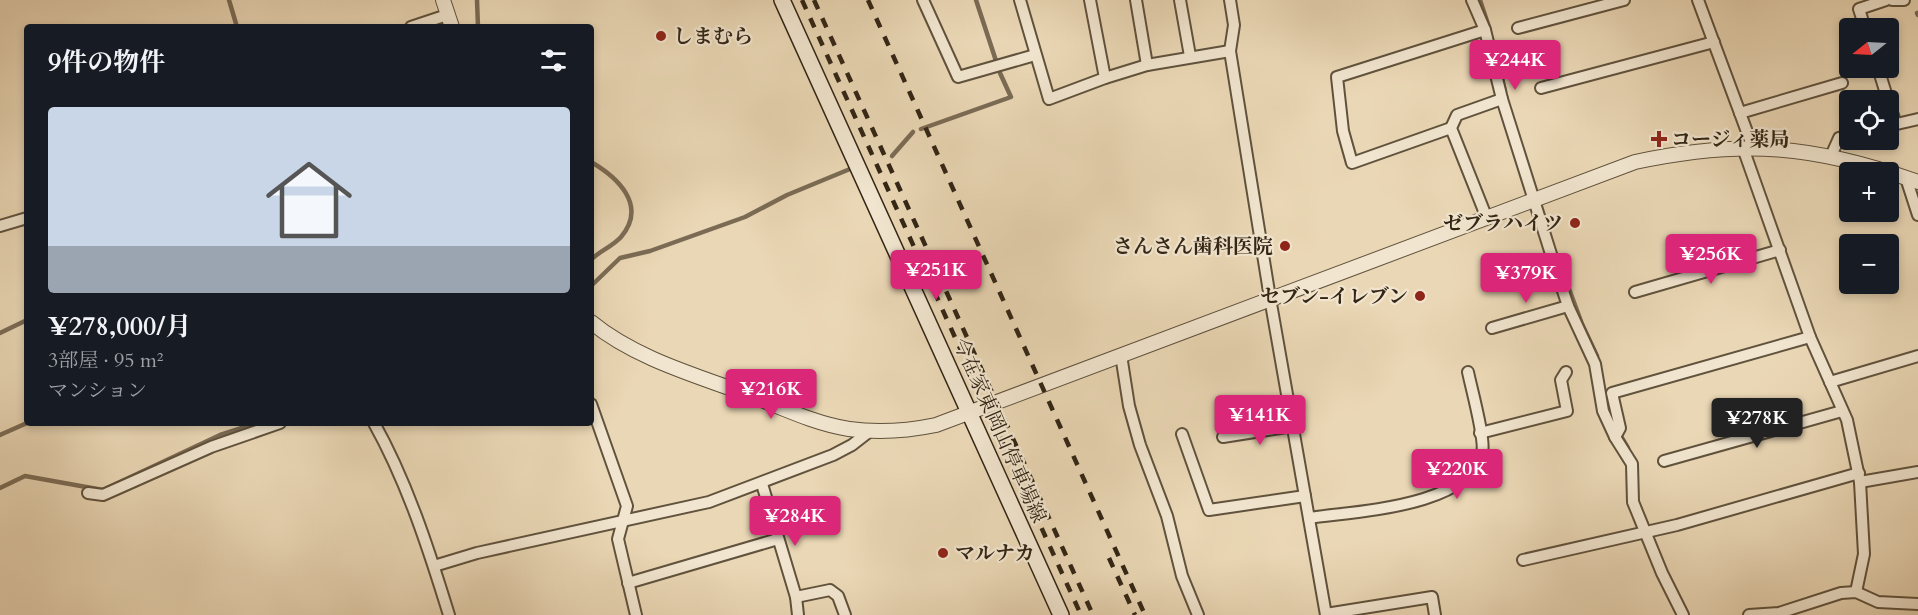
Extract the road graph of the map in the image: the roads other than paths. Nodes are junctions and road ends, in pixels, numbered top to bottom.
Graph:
1 (443, 0) edge
2 (782, 0) edge
3 (923, 0) edge
4 (1020, 0) edge
5 (1090, 0) edge
6 (1136, 0) edge
7 (1180, 0) edge
8 (1230, 0) edge
9 (1472, 0) edge
10 (1624, 0) edge
11 (1698, 0) edge
12 (1886, 0) edge
13 (1892, 0) edge
14 (1904, 0) edge
15 (1862, 18) edge
16 (450, 21) edge
17 (430, 24) edge
18 (1518, 28) dead end
19 (1485, 30) junction
20 (1714, 42) junction
21 (1230, 51) junction
22 (1035, 55) junction
23 (1190, 56) junction
24 (1147, 65) junction
25 (1105, 78) junction
26 (1842, 83) dead end
27 (1542, 88) dead end
28 (1502, 99) junction
29 (1740, 114) junction
30 (1918, 119) edge
31 (1899, 123) edge
32 (1451, 128) junction
33 (1839, 138) edge
34 (1748, 148) junction
35 (1831, 156) junction
36 (1912, 180) edge
37 (1533, 198) junction
38 (1918, 215) edge
39 (1486, 216) junction
40 (24, 219) edge
41 (0, 226) edge
42 (1780, 250) junction
43 (1635, 292) dead end
44 (1270, 298) junction
45 (1568, 306) junction
46 (594, 324) edge
47 (1492, 328) dead end
48 (1810, 337) junction
49 (1121, 355) junction
50 (1918, 356) edge
51 (1468, 372) dead end
52 (1566, 372) dead end
53 (1830, 382) junction
54 (1842, 411) junction
55 (594, 412) edge
56 (969, 412) junction
57 (271, 426) edge
58 (376, 426) edge
59 (1293, 426) junction
60 (870, 430) junction
61 (1480, 433) junction
62 (1182, 434) dead end
63 (1617, 434) junction
64 (1223, 437) dead end
65 (1664, 461) dead end
66 (1918, 472) edge
67 (1859, 478) junction
68 (762, 484) junction
69 (88, 493) dead end
70 (1305, 496) junction
71 (1309, 518) junction
72 (621, 524) junction
73 (1648, 532) junction
74 (778, 539) junction
75 (1523, 560) dead end
76 (434, 566) junction
77 (628, 583) junction
78 (1856, 592) junction
79 (796, 597) junction
80 (1918, 604) edge
81 (1326, 614) edge
82 (449, 615) edge
83 (636, 615) edge
84 (798, 615) edge
85 (845, 615) edge
86 (1061, 615) edge
87 (1198, 615) edge
88 (1435, 615) edge
89 (1683, 615) edge
90 (1749, 615) edge

1 - 16 street
2 - 56 main road, 今在家東岡山停車場線
3 - 22 street
4 - 22 street
5 - 25 street
6 - 24 street
7 - 23 street
8 - 21 street
9 - 19 street
10 - 18 street
11 - 20 street
12 - 15 street
13 - 14 street
16 - 17 street
19 - 28 street
19 - 32 street
20 - 27 street
20 - 29 street
21 - 23 street
21 - 44 street
22 - 25 street
23 - 24 street
24 - 25 street
26 - 29 street
28 - 32 street
28 - 37 street
29 - 34 street
30 - 31 street
32 - 39 street
33 - 35 street
34 - 35 street
34 - 37 street
34 - 42 street
35 - 36 street
36 - 38 street
37 - 39 street
37 - 45 street
39 - 44 street
40 - 41 street
42 - 43 street
42 - 48 street
44 - 49 street
44 - 59 street
45 - 47 street
45 - 63 street
46 - 60 street
48 - 53 street
48 - 63 street
49 - 56 street
49 - 87 street
50 - 53 street
51 - 61 street
52 - 61 street
53 - 54 street
54 - 65 street
54 - 67 street
55 - 72 street
56 - 60 street
56 - 86 main road, 今在家東岡山停車場線
57 - 69 street
58 - 76 street
59 - 64 street
59 - 70 street
60 - 68 street
61 - 71 street
62 - 70 street
63 - 73 street
66 - 67 street
67 - 73 street
67 - 78 street
68 - 72 street
68 - 74 street
70 - 71 street
71 - 81 street
72 - 76 street
72 - 77 street
73 - 75 street
73 - 89 street
74 - 77 street
74 - 79 street
76 - 82 street
77 - 83 street
78 - 80 street
78 - 90 street
79 - 84 street
79 - 85 street
81 - 88 street

